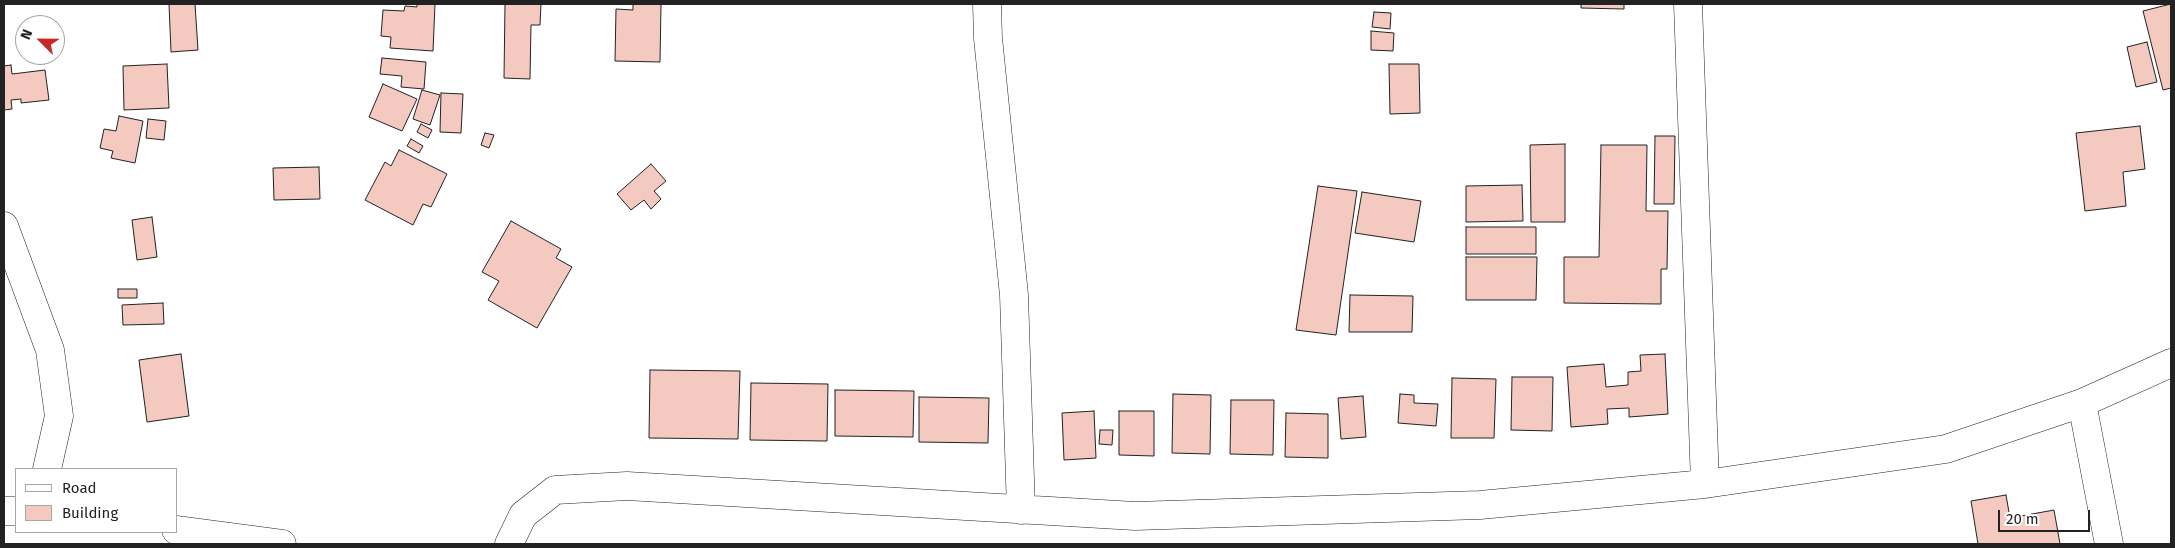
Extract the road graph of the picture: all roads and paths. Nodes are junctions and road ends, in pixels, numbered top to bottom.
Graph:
1 (987, 4) edge
2 (1688, 4) edge
3 (4, 226) edge
4 (2171, 363) edge
5 (2082, 403) junction
6 (47, 468) edge
7 (1705, 484) junction
8 (1021, 510) junction
9 (178, 530) edge
10 (282, 544) edge
11 (509, 544) edge
12 (2109, 544) edge

1 - 8 street
2 - 7 street
3 - 6 street
4 - 5 street
5 - 7 street
5 - 12 street
7 - 8 street
8 - 11 street
9 - 10 street

